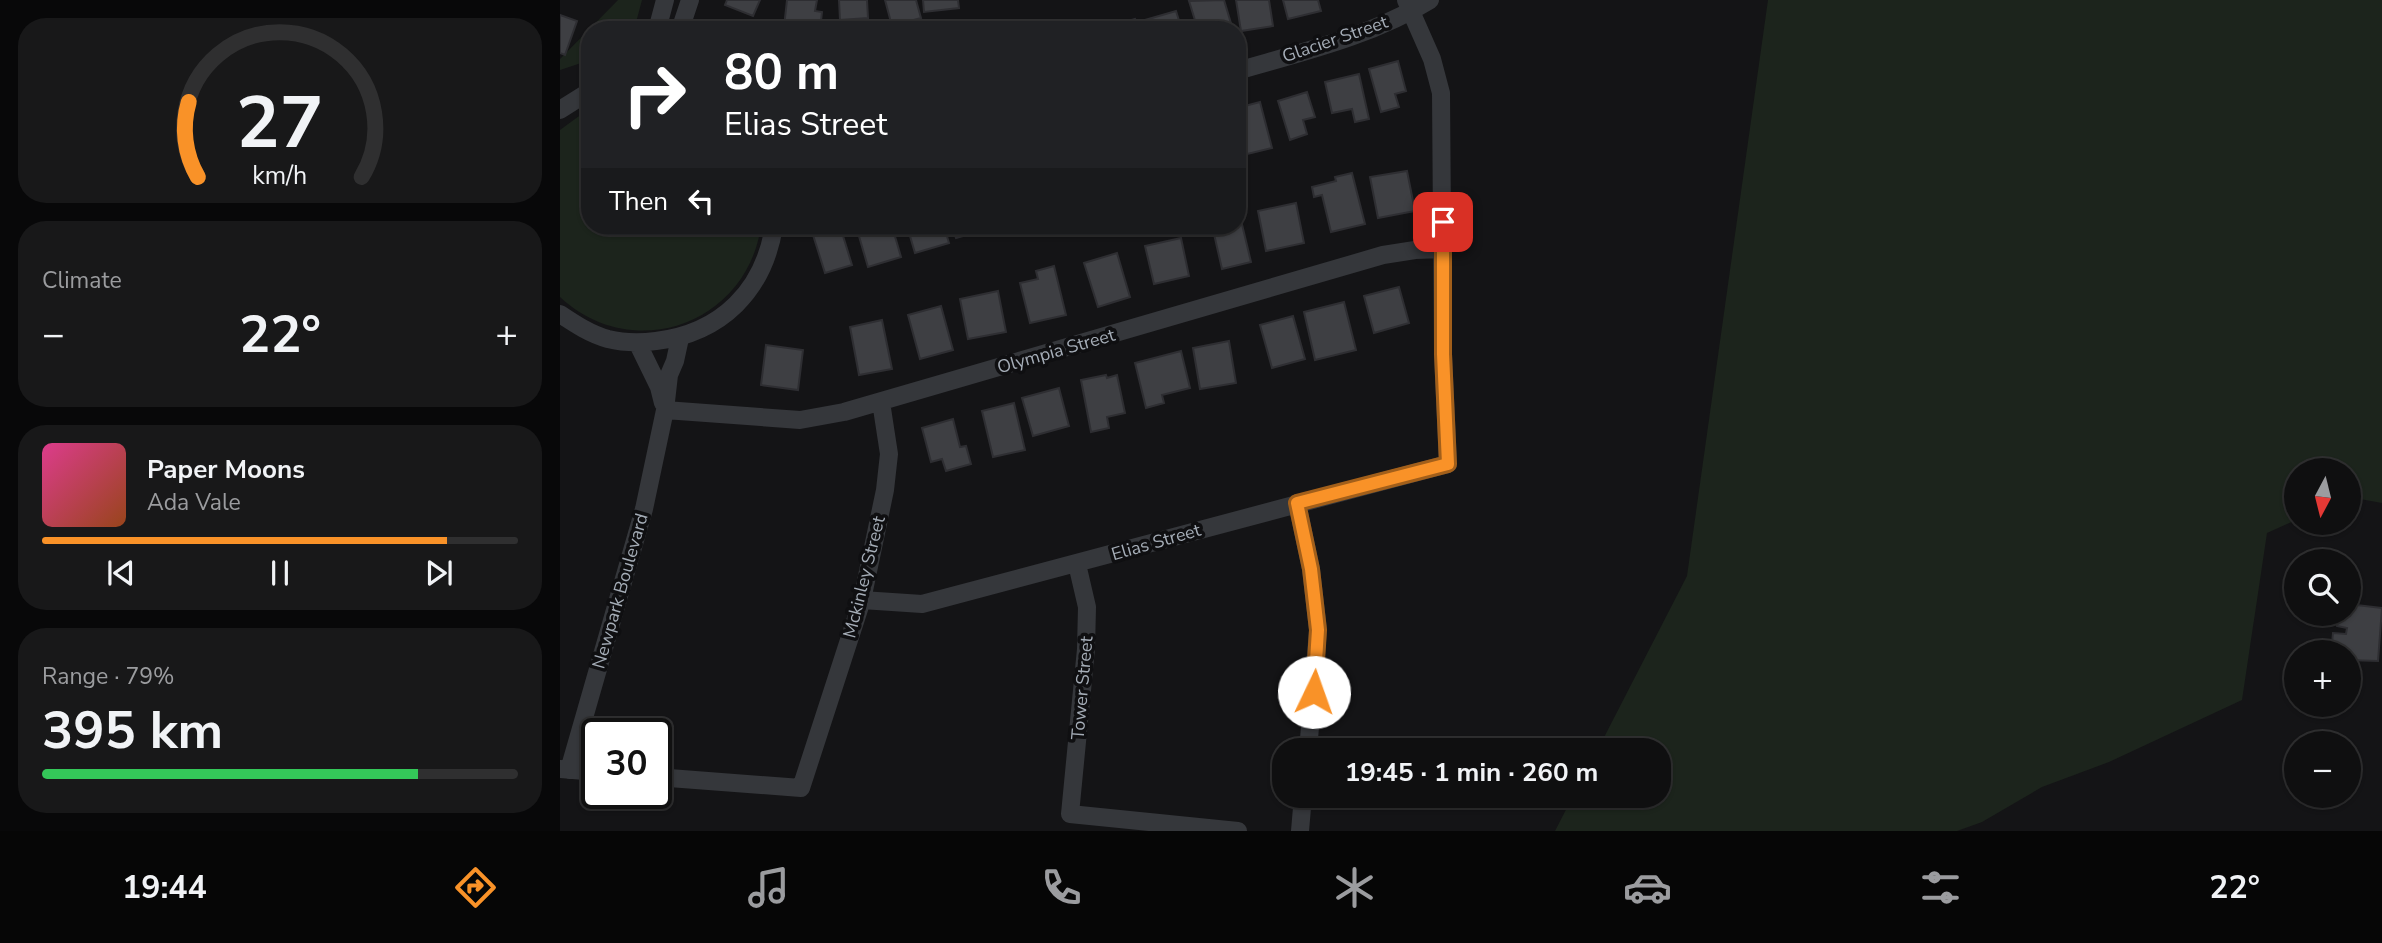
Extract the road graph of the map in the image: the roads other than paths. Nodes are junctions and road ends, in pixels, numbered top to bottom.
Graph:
1 (665, 0) edge
2 (690, 0) edge
3 (1430, 0) edge
4 (1409, 6) edge
5 (659, 21) edge
6 (683, 21) edge
7 (1246, 68) edge
8 (560, 92) edge
9 (581, 93) edge
10 (581, 96) edge
11 (560, 110) edge
12 (772, 235) edge
13 (1443, 249) junction
14 (560, 314) edge
15 (680, 338) junction
16 (638, 344) junction
17 (881, 402) junction
18 (665, 410) junction
19 (1297, 503) junction
20 (1077, 564) junction
21 (862, 600) junction
22 (1309, 738) edge
23 (565, 770) edge
24 (672, 778) edge
25 (1303, 808) edge
26 (1238, 831) edge
27 (1300, 831) edge

1 - 5 street
2 - 6 street
3 - 4 street, Glacier Street
4 - 7 street, Glacier Street
4 - 13 street
8 - 9 street
10 - 11 street
12 - 15 street
13 - 17 street, Olympia Street
13 - 19 street, Elias Street
14 - 16 street
15 - 16 street
15 - 18 street, Newpark Boulevard
16 - 18 street
17 - 18 street, Olympia Street
17 - 21 street, Mckinley Street
18 - 23 street, Newpark Boulevard
19 - 20 street, Elias Street
19 - 22 street
20 - 21 street, Elias Street
20 - 26 street, Tower Street
21 - 24 street, Mckinley Street
25 - 27 street

